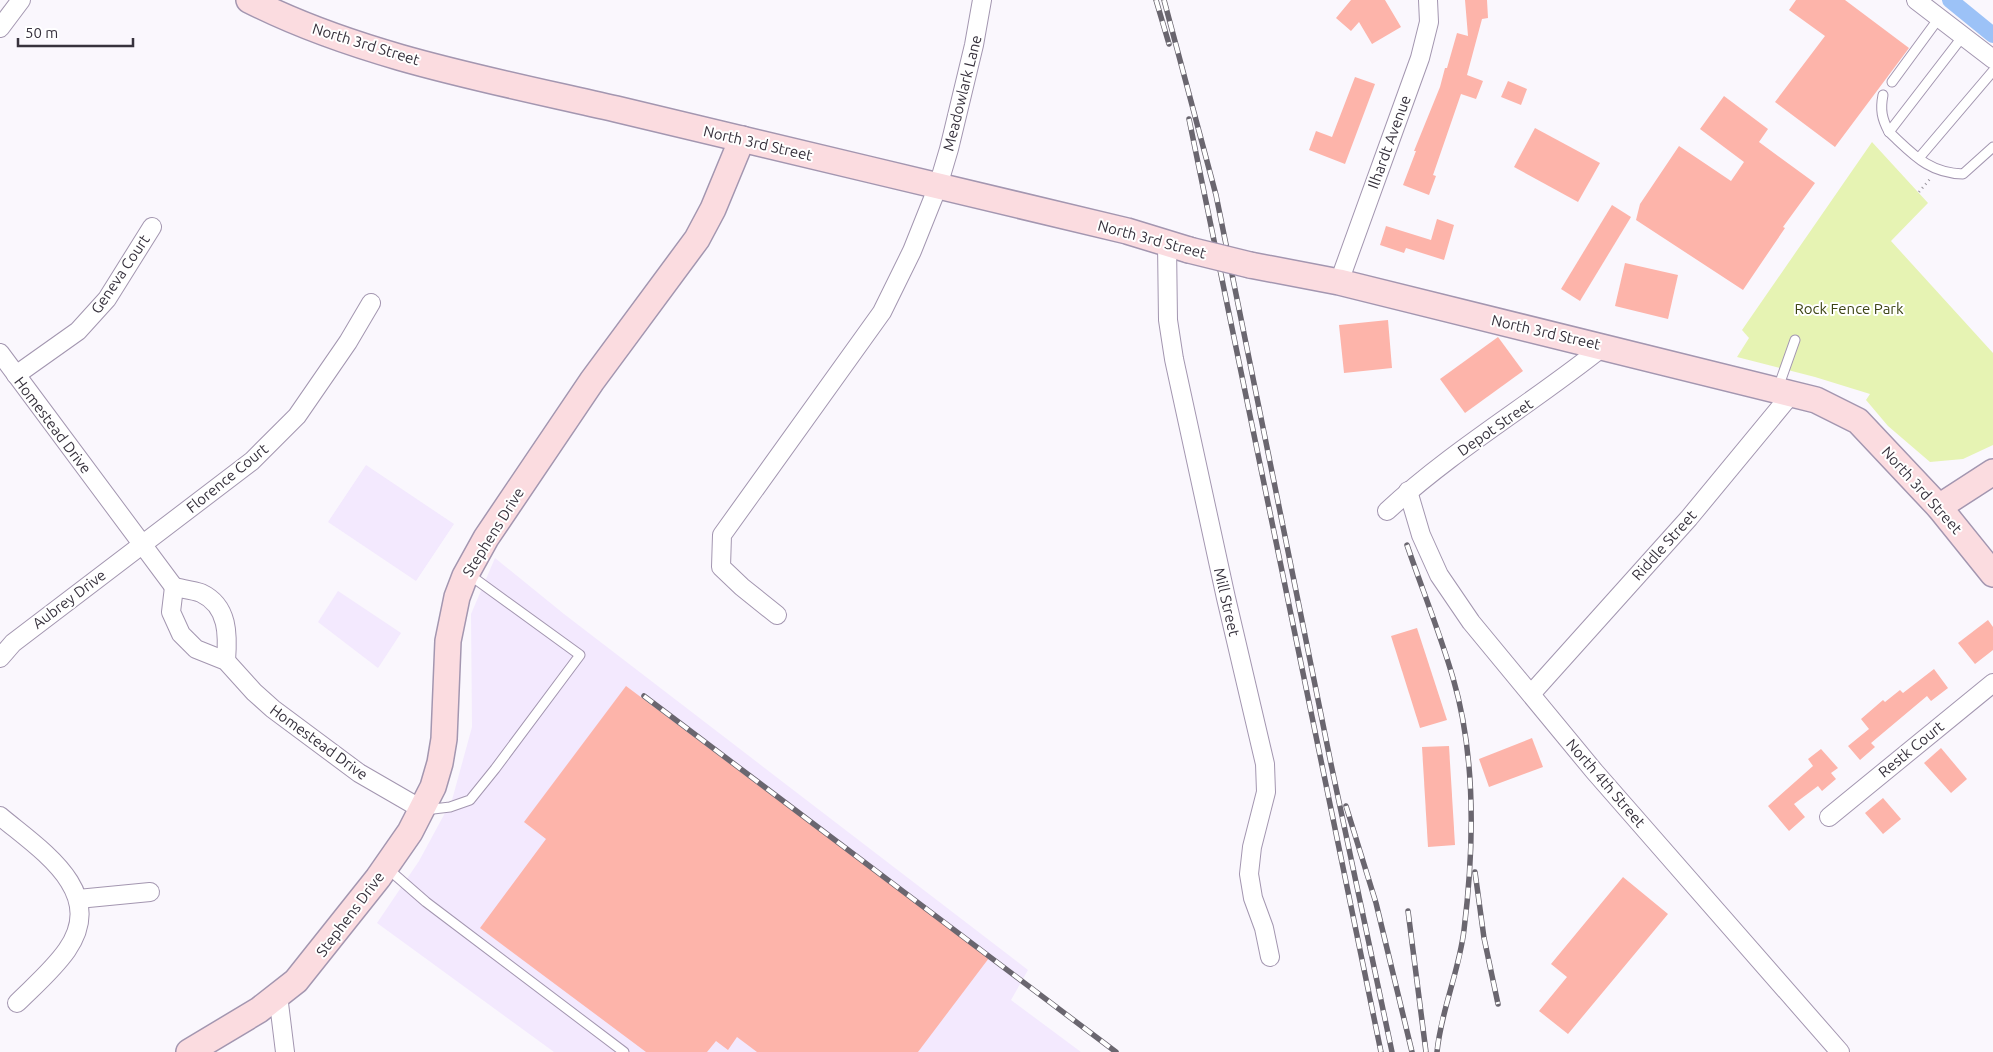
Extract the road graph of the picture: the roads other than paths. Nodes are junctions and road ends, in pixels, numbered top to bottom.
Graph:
1 (21, 0) edge
2 (250, 0) edge
3 (982, 0) edge
4 (1428, 0) edge
5 (1916, 0) edge
6 (1939, 18) junction
7 (0, 28) edge
8 (1963, 36) junction
9 (1993, 59) edge
10 (1993, 71) edge
11 (1892, 82) dead end
12 (1883, 96) dead end
13 (1889, 132) junction
14 (742, 139) junction
15 (1993, 147) edge
16 (1919, 158) junction
17 (938, 186) junction
18 (152, 227) dead end
19 (1178, 247) junction
20 (1339, 282) junction
21 (370, 304) dead end
22 (1795, 340) dead end
23 (1604, 346) junction
24 (0, 353) edge
25 (16, 375) junction
26 (1785, 390) junction
27 (1993, 472) edge
28 (1408, 491) junction
29 (1939, 507) junction
30 (1387, 511) dead end
31 (142, 544) junction
32 (467, 572) junction
33 (1993, 574) edge
34 (174, 587) junction
35 (777, 615) dead end
36 (0, 658) edge
37 (226, 662) junction
38 (1993, 683) edge
39 (1531, 694) junction
40 (422, 810) junction
41 (0, 816) edge
42 (1829, 817) dead end
43 (385, 867) junction
44 (150, 892) dead end
45 (78, 899) junction
46 (1270, 957) dead end
47 (278, 994) junction
48 (17, 1003) dead end
49 (189, 1052) edge
50 (285, 1052) edge
51 (624, 1052) edge
52 (1840, 1052) edge

1 - 7 street
2 - 14 main road, North 3rd Street
3 - 17 street, Meadowlark Lane
4 - 20 street, Ilhardt Avenue
5 - 6 street
6 - 8 street
6 - 11 lane
8 - 9 street
8 - 13 lane
10 - 16 lane
12 - 13 lane
13 - 16 lane
14 - 17 main road, North 3rd Street
14 - 32 main road, Stephens Drive
15 - 16 lane
17 - 19 main road, North 3rd Street
17 - 35 street, Meadowlark Lane
18 - 25 street, Geneva Court
19 - 20 main road, North 3rd Street, bridge
19 - 46 street, Mill Street
20 - 23 main road, North 3rd Street
21 - 31 street, Florence Court
22 - 26 lane
23 - 26 main road, North 3rd Street
23 - 28 street, Depot Street
24 - 25 street, Homestead Drive
25 - 31 street, Homestead Drive
26 - 29 main road, North 3rd Street
26 - 39 street, Riddle Street
27 - 29 main road
28 - 30 street, Depot Street
28 - 39 street, North 4th Street
29 - 33 main road, North 3rd Street
31 - 34 street, Homestead Drive
31 - 36 street, Aubrey Drive
32 - 40 main road, Stephens Drive
32 - 40 lane
34 - 37 street, Homestead Drive
34 - 37 street
37 - 40 street, Homestead Drive
38 - 42 street, Restk Court
39 - 52 street, North 4th Street
40 - 43 main road, Stephens Drive
41 - 45 street
43 - 47 main road, Stephens Drive
43 - 51 lane
44 - 45 street
45 - 48 street
47 - 49 main road, Stephens Drive
47 - 50 street

